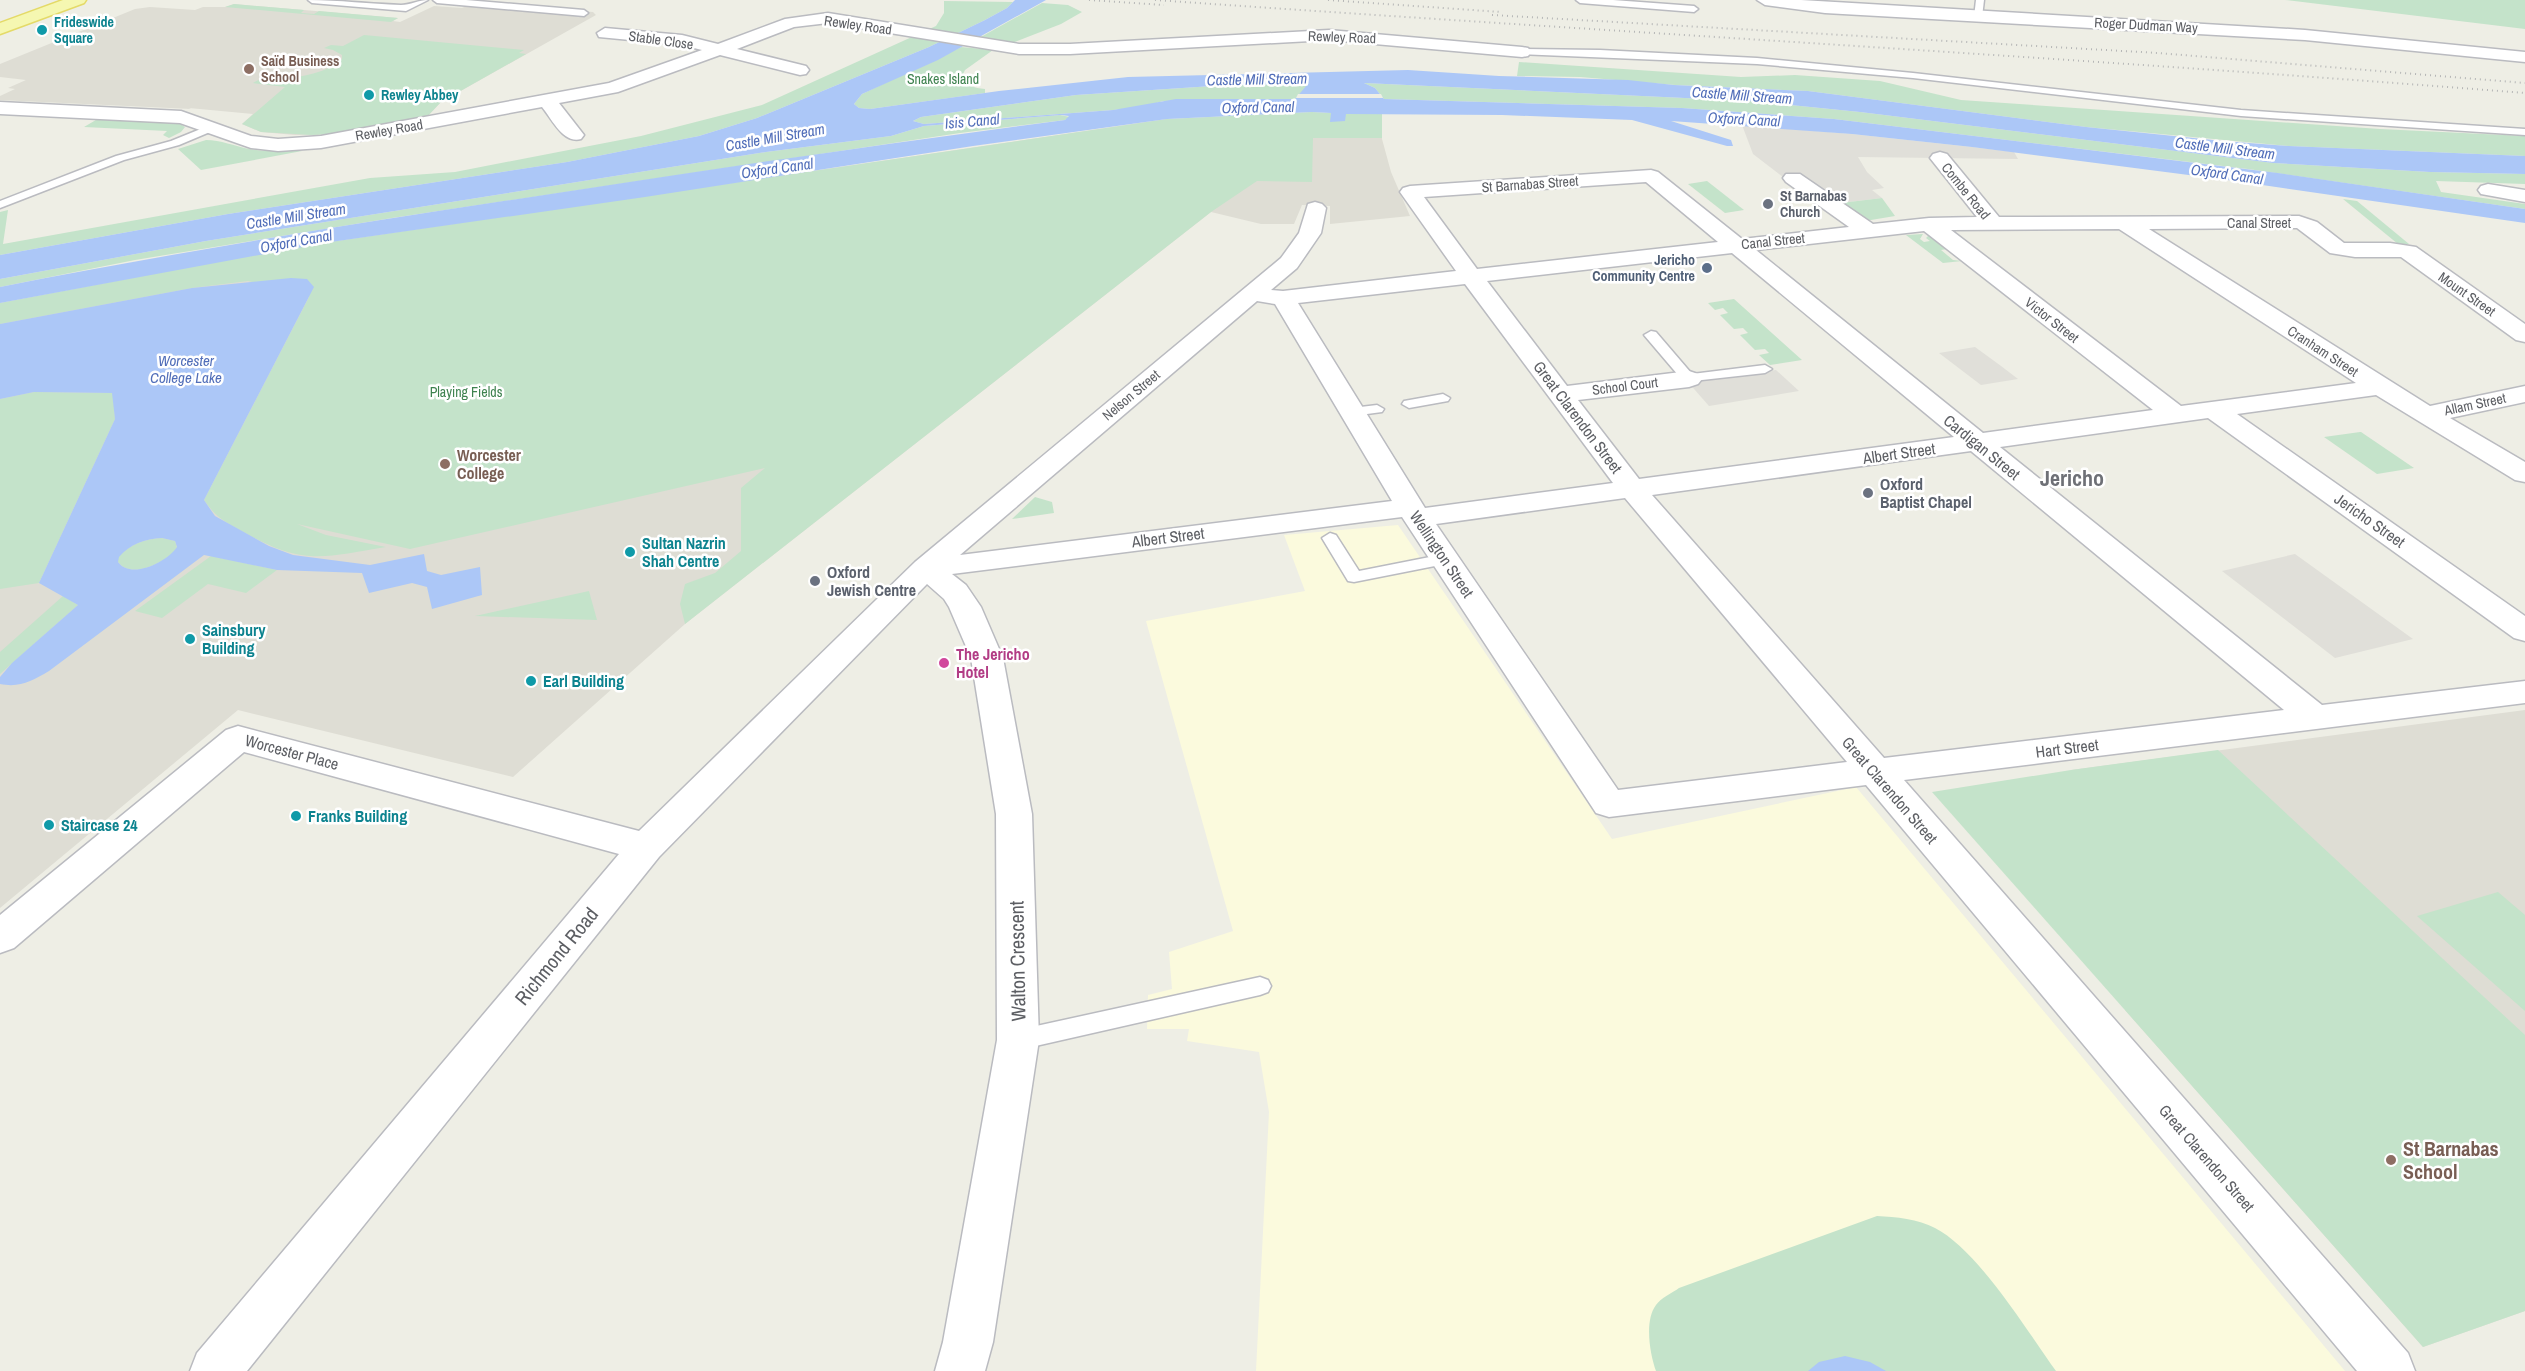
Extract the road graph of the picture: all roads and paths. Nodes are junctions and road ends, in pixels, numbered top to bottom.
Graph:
1 (78, 0) edge
2 (312, 0) edge
3 (424, 0) edge
4 (437, 0) edge
5 (1580, 0) edge
6 (1766, 0) edge
7 (1980, 0) edge
8 (1694, 9) dead end
9 (584, 13) dead end
10 (1978, 17) junction
11 (0, 29) edge
12 (605, 33) dead end
13 (717, 49) junction
14 (1522, 52) joint
15 (2525, 57) edge
16 (800, 70) dead end
17 (547, 101) junction
18 (5, 111) edge
19 (213, 127) junction
20 (2525, 132) edge
21 (574, 135) dead end
22 (1940, 158) dead end
23 (1651, 176) joint
24 (1793, 178) dead end
25 (2488, 190) dead end
26 (1410, 192) joint
27 (2525, 196) edge
28 (0, 205) edge
29 (1315, 208) dead end
30 (2124, 223) junction
31 (1929, 224) junction
32 (1993, 224) junction
33 (1868, 230) junction
34 (1734, 245) junction
35 (2408, 252) joint
36 (1472, 277) junction
37 (1251, 295) junction
38 (1283, 298) junction
39 (1651, 334) dead end
40 (2525, 335) edge
41 (1766, 369) dead end
42 (1689, 379) junction
43 (2380, 387) junction
44 (1560, 394) junction
45 (2525, 394) edge
46 (1443, 398) dead end
47 (1409, 404) dead end
48 (2214, 410) junction
49 (2176, 415) junction
50 (2426, 415) junction
51 (1976, 442) junction
52 (2525, 474) edge
53 (1632, 489) junction
54 (1414, 512) junction
55 (1330, 538) dead end
56 (1445, 559) junction
57 (926, 568) junction
58 (2525, 631) edge
59 (2525, 692) edge
60 (2316, 718) junction
61 (1874, 772) junction
62 (1610, 804) joint
63 (646, 847) junction
64 (0, 937) edge
65 (1260, 986) dead end
66 (1018, 1040) junction
67 (215, 1371) edge
68 (960, 1371) edge
69 (2390, 1371) edge

1 - 11 main road
2 - 3 lane
4 - 9 lane
5 - 8 lane
6 - 10 street, Roger Dudman Way
7 - 10 lane
10 - 15 street, Roger Dudman Way
12 - 13 street, Stable Close
13 - 14 street, Rewley Road
13 - 16 street, Stable Close
13 - 17 street, Rewley Road
14 - 20 lane
17 - 19 street, Rewley Road
17 - 21 street
18 - 19 street, Rewley Road
19 - 28 lane
22 - 32 street, Combe Road
23 - 26 street, St Barnabas Street
23 - 34 street, Cardigan Street
24 - 33 street
25 - 27 street
26 - 36 street, Great Clarendon Street
29 - 37 street, Nelson Street
30 - 32 street, Canal Street
30 - 35 street, Canal Street
30 - 43 street, Cranham Street
31 - 32 street, Canal Street
31 - 33 street, Canal Street
31 - 49 street, Victor Street
33 - 34 street, Canal Street
34 - 36 street, Canal Street
34 - 51 street, Cardigan Street
35 - 40 street, Mount Street
36 - 38 street, Canal Street
36 - 44 street, Great Clarendon Street
37 - 38 street, Canal Street
37 - 57 street, Nelson Street
38 - 54 street, Wellington Street
39 - 42 lane
41 - 42 lane
42 - 44 street, School Court
43 - 48 street, Albert Street
43 - 50 street, Cranham Street
44 - 53 street, Great Clarendon Street
45 - 50 street, Allam Street
46 - 47 lane
48 - 49 street, Albert Street
48 - 58 street, Jericho Street
49 - 51 street, Albert Street
50 - 52 street, Cranham Street
51 - 53 street, Albert Street
51 - 60 street, Cardigan Street
53 - 54 street, Albert Street
53 - 61 street, Great Clarendon Street
54 - 56 street, Wellington Street
54 - 57 street, Albert Street
55 - 56 lane
56 - 62 street, Wellington Street
57 - 63 street, Richmond Road
57 - 66 street, Walton Crescent
59 - 60 street, Hart Street
60 - 61 street, Hart Street
61 - 62 street, Hart Street
61 - 69 street, Great Clarendon Street
63 - 64 street, Worcester Place
63 - 67 street, Richmond Road
65 - 66 lane
66 - 68 street, Walton Crescent

